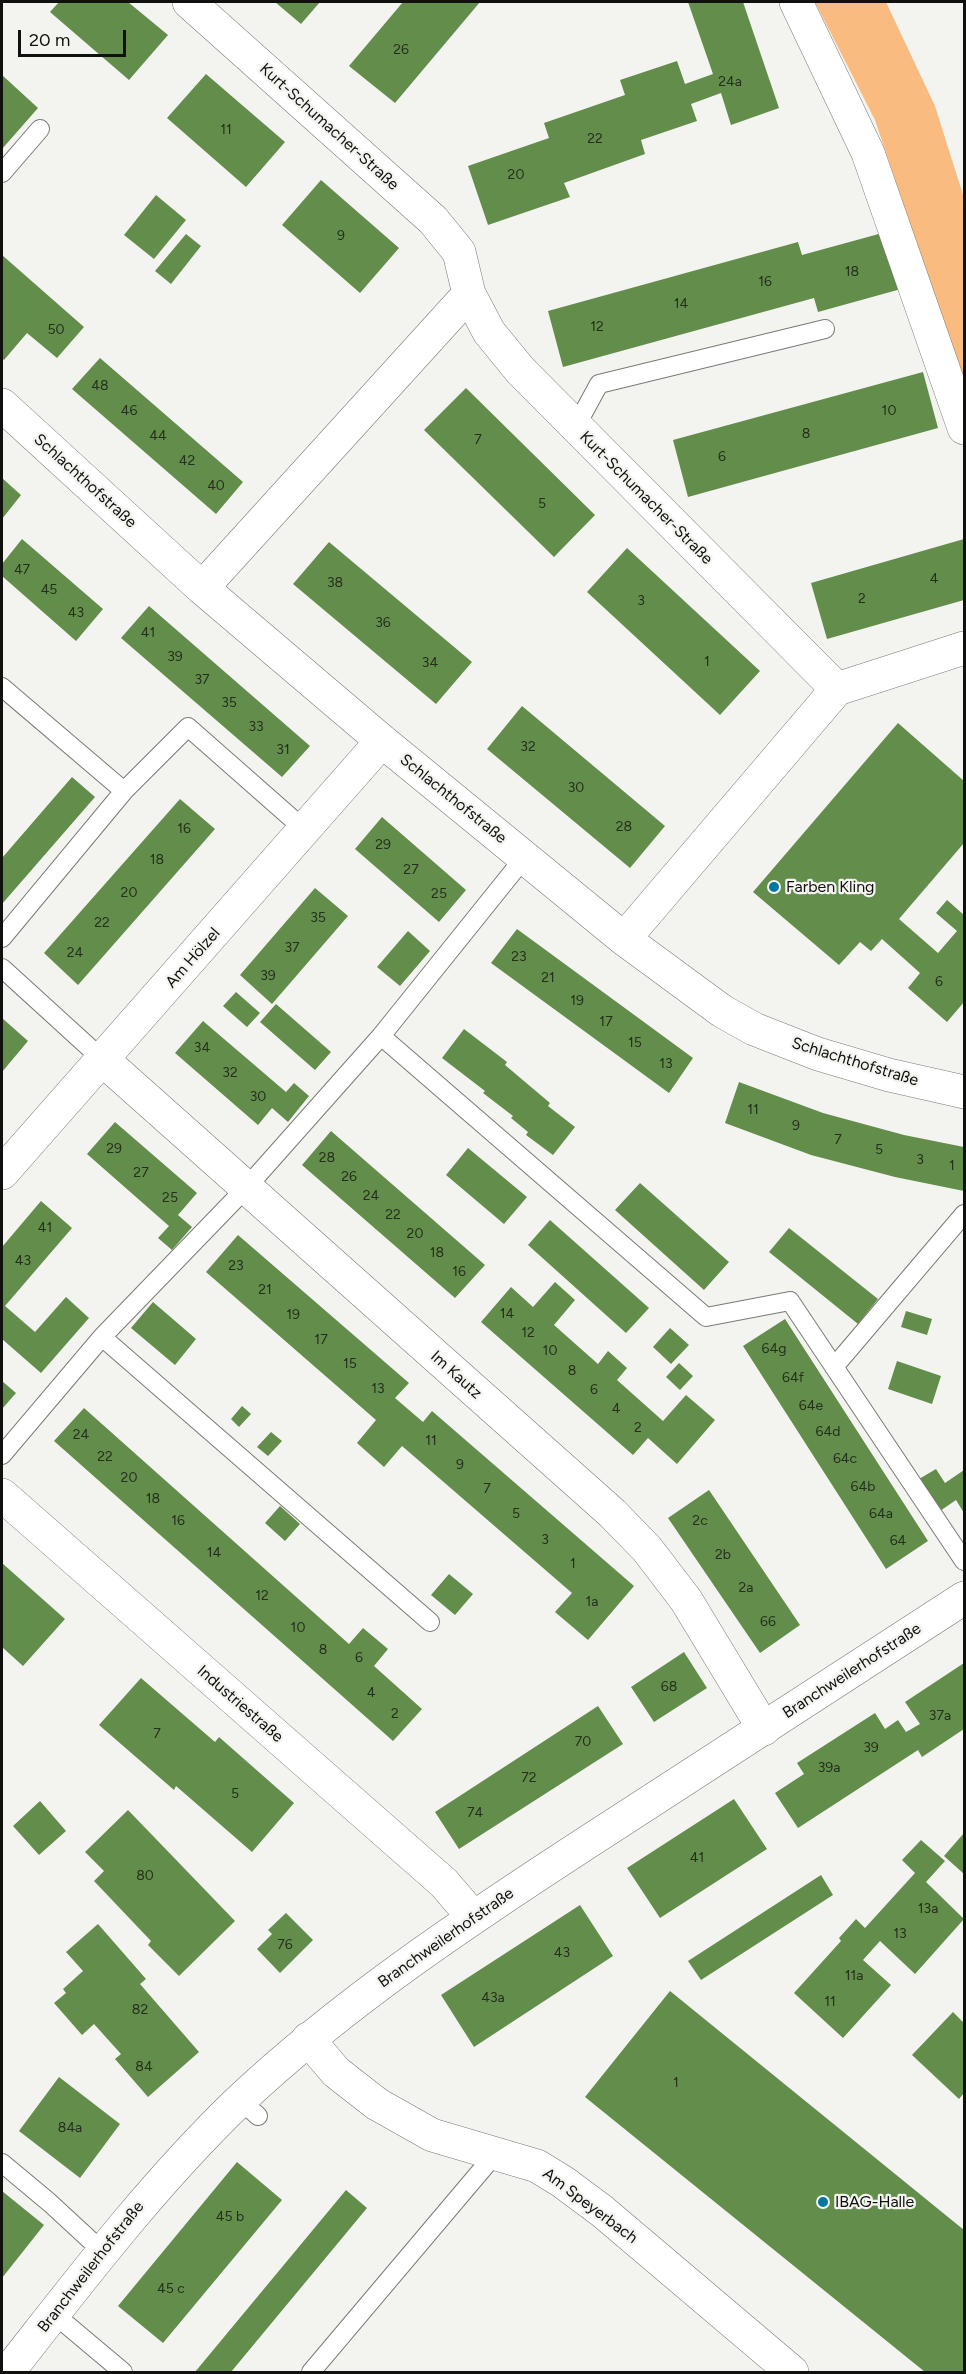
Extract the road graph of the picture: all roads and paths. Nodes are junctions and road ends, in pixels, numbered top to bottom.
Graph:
1 (189, 2) edge
2 (796, 2) edge
3 (40, 129) dead end
4 (2, 173) edge
5 (469, 294) junction
6 (825, 329) dead end
7 (2, 405) edge
8 (575, 428) junction
9 (964, 428) edge
10 (202, 588) junction
11 (964, 648) edge
12 (2, 687) edge
13 (837, 689) junction
14 (382, 741) junction
15 (124, 791) junction
16 (305, 830) junction
17 (524, 858) junction
18 (2, 938) edge
19 (624, 939) junction
20 (2, 968) edge
21 (381, 1036) junction
22 (103, 1060) junction
23 (959, 1086) edge
24 (2, 1173) edge
25 (246, 1188) junction
26 (964, 1214) edge
27 (102, 1337) junction
28 (834, 1367) junction
29 (2, 1455) edge
30 (2, 1495) edge
31 (964, 1561) edge
32 (964, 1598) edge
33 (430, 1622) dead end
34 (764, 1729) junction
35 (473, 1917) junction
36 (308, 2039) junction
37 (496, 2153) junction
38 (2, 2163) edge
39 (102, 2251) junction
40 (54, 2314) junction
41 (8, 2373) edge
42 (123, 2373) edge
43 (310, 2373) edge
44 (792, 2373) edge

1 - 5 street, Kurt-Schumacher-Straße
2 - 9 street
3 - 4 lane
5 - 8 street, Kurt-Schumacher-Straße
5 - 10 street
6 - 8 lane
7 - 10 street, Schlachthofstraße
8 - 13 street, Kurt-Schumacher-Straße
10 - 14 street, Schlachthofstraße
11 - 13 street
12 - 15 lane
13 - 19 street
14 - 16 street, Am Hölzel
14 - 17 street, Schlachthofstraße
15 - 16 lane
15 - 18 lane
16 - 22 street, Am Hölzel
17 - 19 street, Schlachthofstraße
17 - 21 lane
19 - 23 street, Schlachthofstraße
20 - 22 lane
21 - 25 lane
21 - 28 lane
22 - 24 street, Am Hölzel
22 - 25 street, Im Kautz
25 - 27 lane
25 - 34 street, Im Kautz
26 - 28 lane
27 - 29 lane
27 - 33 lane
28 - 31 lane
30 - 35 street, Industriestraße
32 - 34 street, Branchweilerhofstraße
34 - 35 street, Branchweilerhofstraße
35 - 36 street, Branchweilerhofstraße
36 - 37 street, Am Speyerbach
36 - 39 street, Branchweilerhofstraße
37 - 43 lane
37 - 44 street, Am Speyerbach
38 - 39 lane
39 - 40 street, Branchweilerhofstraße
40 - 41 street, Branchweilerhofstraße
40 - 42 lane

